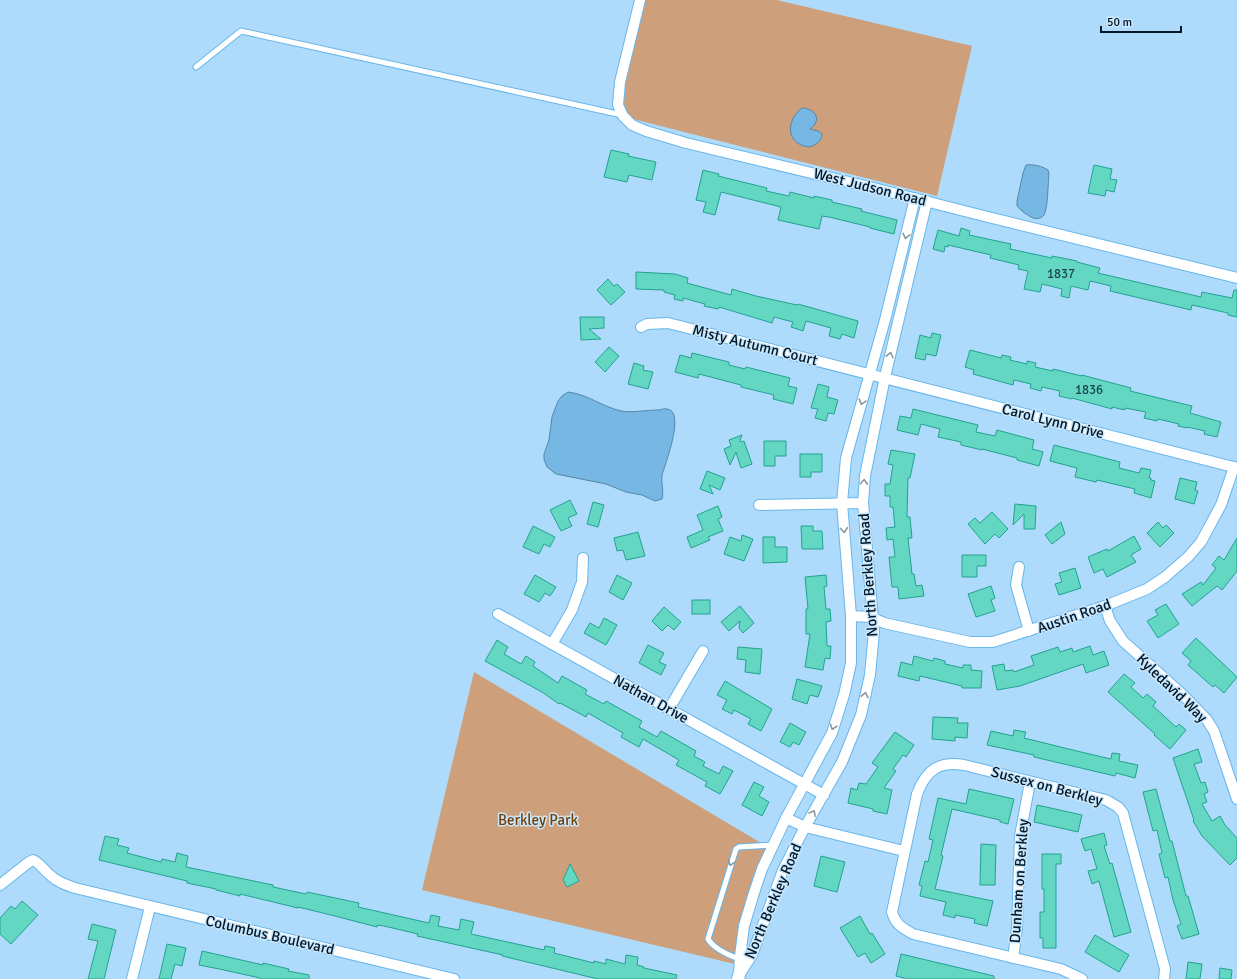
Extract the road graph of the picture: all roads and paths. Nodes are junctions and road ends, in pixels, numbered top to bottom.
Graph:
1 (640, 0) edge
2 (196, 67) dead end
3 (622, 115) junction
4 (915, 198) junction
5 (927, 201) junction
6 (1237, 278) edge
7 (641, 327) dead end
8 (870, 374) junction
9 (885, 378) junction
10 (1235, 468) edge
11 (842, 503) junction
12 (863, 503) junction
13 (759, 505) dead end
14 (583, 558) dead end
15 (1019, 567) dead end
16 (1105, 606) junction
17 (498, 614) dead end
18 (851, 616) junction
19 (873, 618) junction
20 (1029, 631) junction
21 (552, 644) junction
22 (703, 652) dead end
23 (669, 709) junction
24 (1030, 782) junction
25 (805, 784) junction
26 (824, 795) junction
27 (1237, 799) edge
28 (786, 818) junction
29 (806, 827) junction
30 (773, 846) junction
31 (904, 851) junction
32 (0, 885) edge
33 (150, 907) junction
34 (1013, 958) junction
35 (740, 959) junction
36 (738, 977) edge
37 (132, 979) edge
38 (454, 979) edge
39 (1082, 979) edge
40 (1164, 979) edge

1 - 3 street
2 - 3 lane
3 - 4 street, West Judson Road
4 - 5 street, West Judson Road
4 -> 8 street, North Berkley Road
5 - 6 street, West Judson Road
9 -> 5 street, North Berkley Road
7 - 8 street, Misty Autumn Court
8 - 9 street, Carol Lynn Drive
8 -> 11 street, North Berkley Road
9 - 10 street, Carol Lynn Drive
12 -> 9 street, North Berkley Road
10 - 16 street, Austin Road
11 - 12 street
11 - 13 street
11 -> 18 street, North Berkley Road
12 - 19 street, North Berkley Road
14 - 21 street
15 - 20 street
16 - 20 street, Austin Road
16 - 27 street, Kyledavid Way
17 - 21 street, Nathan Drive
18 - 19 street, Austin Road
18 -> 25 street, North Berkley Road
19 - 20 street, Austin Road
26 -> 19 street, North Berkley Road
21 - 23 street, Nathan Drive
22 - 23 street
23 - 25 street, Nathan Drive
24 - 31 street, Sussex on Berkley
24 - 34 street, Dunham on Berkley
24 - 40 street, Sussex on Berkley
25 - 26 street, Nathan Drive
25 - 28 street, North Berkley Road
29 -> 26 street, North Berkley Road
28 - 29 street
28 - 30 street, North Berkley Road
29 - 31 street
29 - 36 street, North Berkley Road
30 - 35 street, North Berkley Road
30 -> 35 lane
31 - 34 street, Sussex on Berkley
32 - 33 street, Columbus Boulevard
33 - 37 street
33 - 38 street, Columbus Boulevard
34 - 39 street, Sussex on Berkley
35 - 36 street, North Berkley Road

